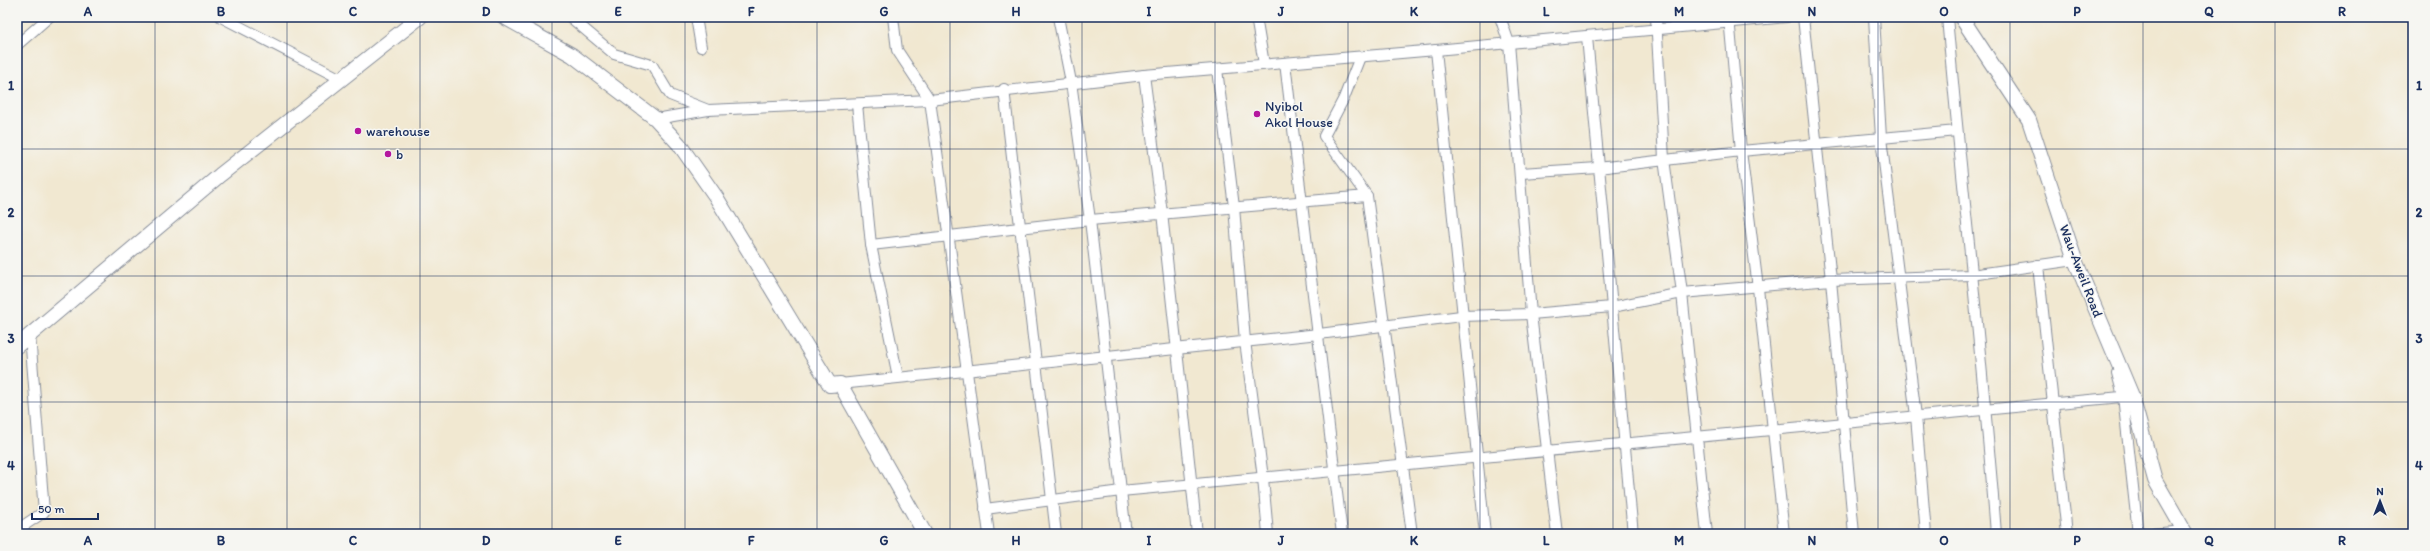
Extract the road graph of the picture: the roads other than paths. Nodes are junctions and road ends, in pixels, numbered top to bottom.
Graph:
1 (49, 17) edge
2 (221, 17) edge
3 (420, 17) edge
4 (504, 17) edge
5 (570, 17) edge
6 (696, 17) edge
7 (893, 17) edge
8 (1058, 17) edge
9 (1256, 17) edge
10 (1500, 17) edge
11 (1656, 17) edge
12 (1787, 17) edge
13 (1803, 17) edge
14 (1874, 17) edge
15 (1947, 17) edge
16 (1961, 17) edge
17 (1730, 20) edge
18 (1657, 30) junction
19 (1587, 36) junction
20 (1509, 43) junction
21 (17, 45) edge
22 (702, 47) dead end
23 (1436, 50) junction
24 (1360, 57) junction
25 (1285, 63) junction
26 (1264, 64) junction
27 (1217, 69) junction
28 (1144, 75) junction
29 (341, 79) junction
30 (1071, 82) junction
31 (1004, 90) junction
32 (930, 100) junction
33 (857, 104) junction
34 (708, 110) junction
35 (656, 119) junction
36 (1957, 131) junction
37 (1881, 138) junction
38 (1816, 145) junction
39 (1741, 151) junction
40 (1664, 160) junction
41 (1598, 168) junction
42 (1521, 173) junction
43 (1367, 196) junction
44 (1302, 202) junction
45 (1234, 207) junction
46 (1162, 213) junction
47 (1090, 220) junction
48 (1021, 226) junction
49 (948, 236) junction
50 (871, 245) junction
51 (2075, 260) junction
52 (2038, 265) junction
53 (1971, 275) junction
54 (1899, 278) junction
55 (1831, 280) junction
56 (1758, 288) junction
57 (1682, 294) junction
58 (1612, 307) junction
59 (1531, 314) junction
60 (1461, 316) junction
61 (1383, 325) junction
62 (1318, 334) junction
63 (30, 335) junction
64 (1245, 341) junction
65 (17, 346) edge
66 (1176, 349) junction
67 (1105, 356) junction
68 (1037, 363) junction
69 (965, 369) junction
70 (898, 377) junction
71 (840, 384) junction
72 (2127, 396) junction
73 (2054, 403) junction
74 (1986, 409) junction
75 (1916, 416) junction
76 (1843, 423) junction
77 (1774, 430) junction
78 (1696, 436) junction
79 (1624, 443) junction
80 (1548, 450) junction
81 (1478, 457) junction
82 (1404, 464) junction
83 (1334, 471) junction
84 (1263, 478) junction
85 (1192, 485) junction
86 (1121, 491) junction
87 (1051, 499) junction
88 (985, 509) junction
89 (17, 530) edge
90 (2185, 532) edge
91 (925, 534) edge
92 (989, 534) edge
93 (1056, 534) edge
94 (1126, 534) edge
95 (1197, 534) edge
96 (1268, 534) edge
97 (1342, 534) edge
98 (1412, 534) edge
99 (1485, 534) edge
100 (1558, 534) edge
101 (1633, 534) edge
102 (1707, 534) edge
103 (1784, 534) edge
104 (1854, 534) edge
105 (1926, 534) edge
106 (1996, 534) edge
107 (2067, 534) edge
108 (2138, 534) edge
109 (2152, 534) edge

1 - 21 street
2 - 29 street
3 - 29 street
4 - 35 street
5 - 34 street
6 - 22 street
7 - 32 street
8 - 30 street
9 - 26 street
10 - 20 street
11 - 18 street
12 - 17 street
13 - 38 street
14 - 37 street
15 - 36 street
16 - 51 street, Wau-Aweil Road
17 - 18 street
17 - 39 street
18 - 19 street
18 - 40 street
19 - 20 street
19 - 41 street
20 - 23 street
20 - 42 street
23 - 24 street
23 - 60 street
24 - 25 street
24 - 43 street
25 - 26 street
25 - 44 street
26 - 27 street
27 - 28 street
27 - 45 street
28 - 30 street
28 - 46 street
29 - 63 street
30 - 31 street
30 - 47 street
31 - 32 street
31 - 48 street
32 - 33 street
32 - 49 street
33 - 34 street
33 - 50 street
34 - 35 street
35 - 71 street
36 - 37 street
36 - 53 street
37 - 38 street
37 - 54 street
38 - 39 street
38 - 55 street
39 - 40 street
39 - 56 street
40 - 41 street
40 - 57 street
41 - 42 street
41 - 58 street
42 - 59 street
43 - 44 street
43 - 61 street
44 - 45 street
44 - 62 street
45 - 46 street
45 - 64 street
46 - 47 street
46 - 66 street
47 - 48 street
47 - 67 street
48 - 49 street
48 - 68 street
49 - 50 street
49 - 69 street
50 - 70 street
51 - 52 street
51 - 72 street, Wau-Aweil Road
52 - 53 street
52 - 73 street
53 - 54 street
53 - 74 street
54 - 55 street
54 - 75 street
55 - 56 street
55 - 76 street
56 - 57 street
56 - 77 street
57 - 58 street
57 - 78 street
58 - 59 street
58 - 79 street
59 - 60 street
59 - 80 street
60 - 61 street
60 - 81 street
61 - 62 street
61 - 82 street
62 - 64 street
62 - 83 street
63 - 65 street
63 - 89 street
64 - 66 street
64 - 84 street
66 - 67 street
66 - 85 street
67 - 68 street
67 - 86 street
68 - 69 street
68 - 87 street
69 - 70 street
69 - 88 street
70 - 71 street
71 - 91 street
72 - 73 street
72 - 90 street, Wau-Aweil Road
72 - 108 street
73 - 74 street
73 - 107 street
74 - 75 street
74 - 106 street
75 - 76 street
75 - 105 street
76 - 77 street
76 - 104 street
77 - 78 street
77 - 103 street
78 - 79 street
78 - 102 street
79 - 80 street
79 - 101 street
80 - 81 street
80 - 100 street
81 - 82 street
81 - 99 street
82 - 83 street
82 - 98 street
83 - 84 street
83 - 97 street
84 - 85 street
84 - 96 street
85 - 86 street
85 - 95 street
86 - 87 street
86 - 94 street
87 - 88 street
87 - 93 street
88 - 92 street
90 - 109 street

